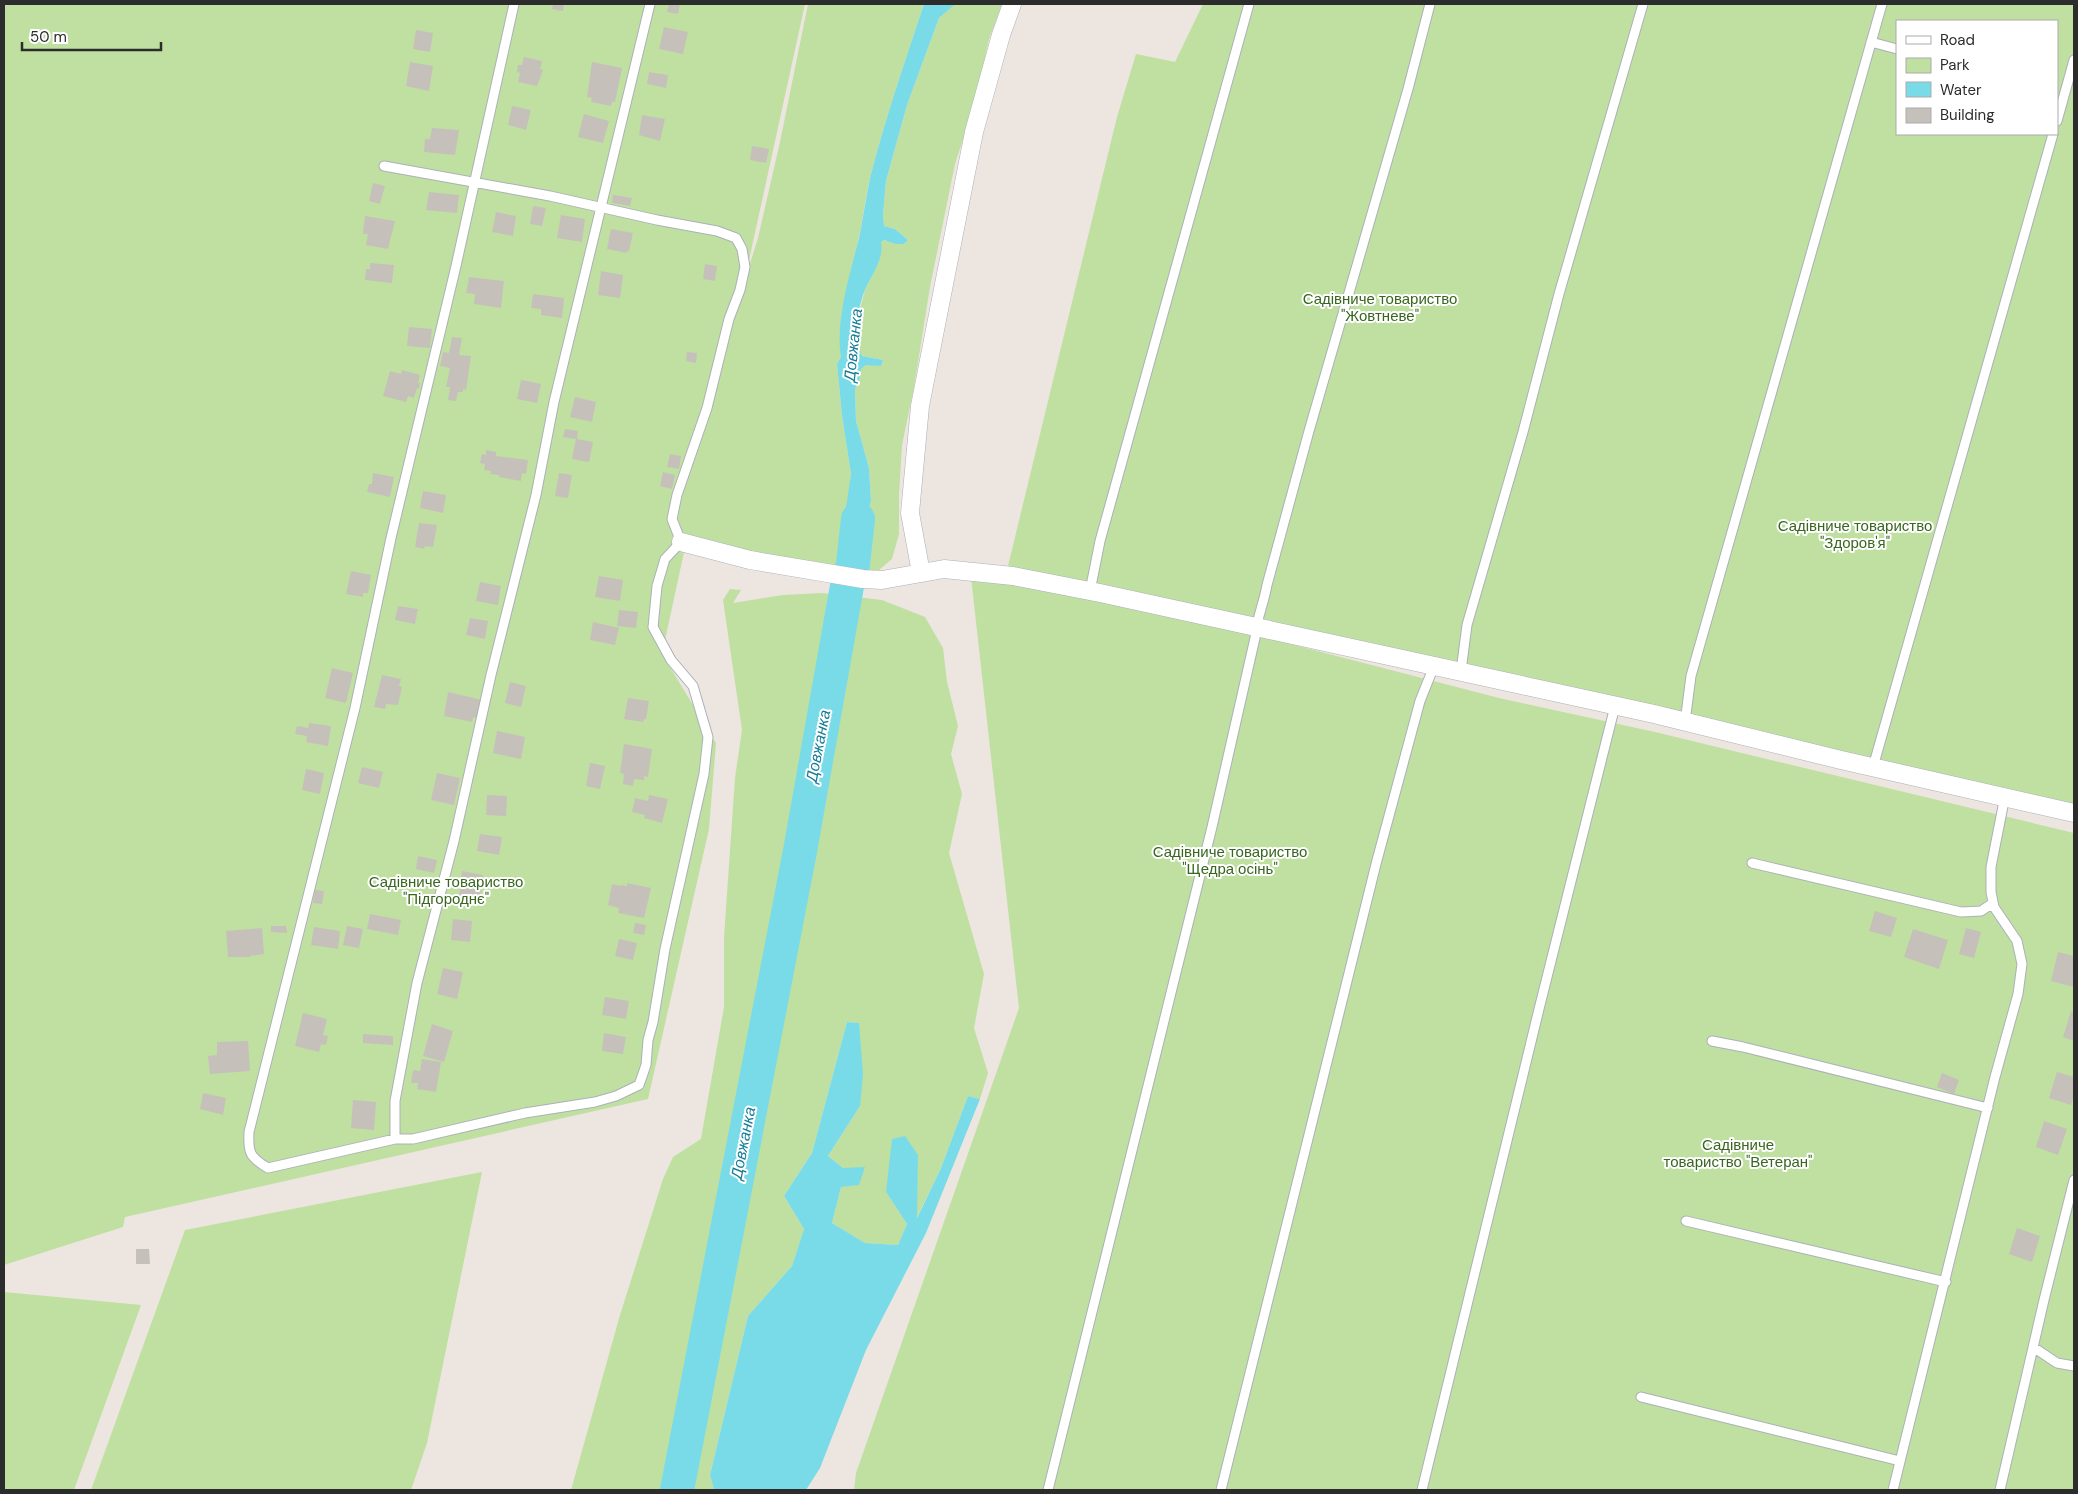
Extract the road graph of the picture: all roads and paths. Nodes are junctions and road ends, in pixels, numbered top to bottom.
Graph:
1 (514, 4) edge
2 (650, 4) edge
3 (1012, 4) edge
4 (1249, 4) edge
5 (1430, 4) edge
6 (1643, 4) edge
7 (1882, 4) edge
8 (1871, 42) junction
9 (1896, 49) edge
10 (2074, 60) edge
11 (2061, 89) edge
12 (2058, 113) edge
13 (2053, 135) edge
14 (384, 166) dead end
15 (474, 184) junction
16 (599, 208) junction
17 (681, 542) junction
18 (920, 573) junction
19 (1090, 591) junction
20 (1256, 627) junction
21 (1434, 666) junction
22 (1461, 672) junction
23 (1615, 706) junction
24 (1685, 722) junction
25 (1872, 767) junction
26 (2005, 796) junction
27 (2074, 812) edge
28 (1752, 863) dead end
29 (1994, 904) junction
30 (1712, 1041) dead end
31 (1988, 1108) junction
32 (395, 1139) junction
33 (2074, 1180) edge
34 (1686, 1221) dead end
35 (1946, 1282) junction
36 (2033, 1347) junction
37 (2074, 1366) edge
38 (1641, 1397) dead end
39 (1900, 1462) junction
40 (1048, 1490) edge
41 (1221, 1490) edge
42 (1422, 1490) edge
43 (1893, 1490) edge
44 (2000, 1490) edge

1 - 15 lane
2 - 16 lane
3 - 18 street
4 - 19 lane
5 - 20 lane
6 - 22 lane
7 - 8 lane
8 - 9 lane
8 - 24 lane
10 - 11 lane
11 - 12 lane
13 - 25 lane
14 - 15 lane
15 - 16 lane
15 - 32 lane
16 - 17 lane
16 - 32 lane
17 - 18 street
17 - 32 lane
18 - 19 street
19 - 20 street
20 - 21 street
20 - 40 lane
21 - 22 street
21 - 41 lane
22 - 23 street
23 - 24 street
23 - 42 lane
24 - 25 street
25 - 26 street
26 - 27 street
26 - 29 lane
28 - 29 lane
29 - 31 lane
30 - 31 lane
31 - 35 lane
33 - 36 lane
34 - 35 lane
35 - 39 lane
36 - 37 lane
36 - 44 lane
38 - 39 lane
39 - 43 lane

